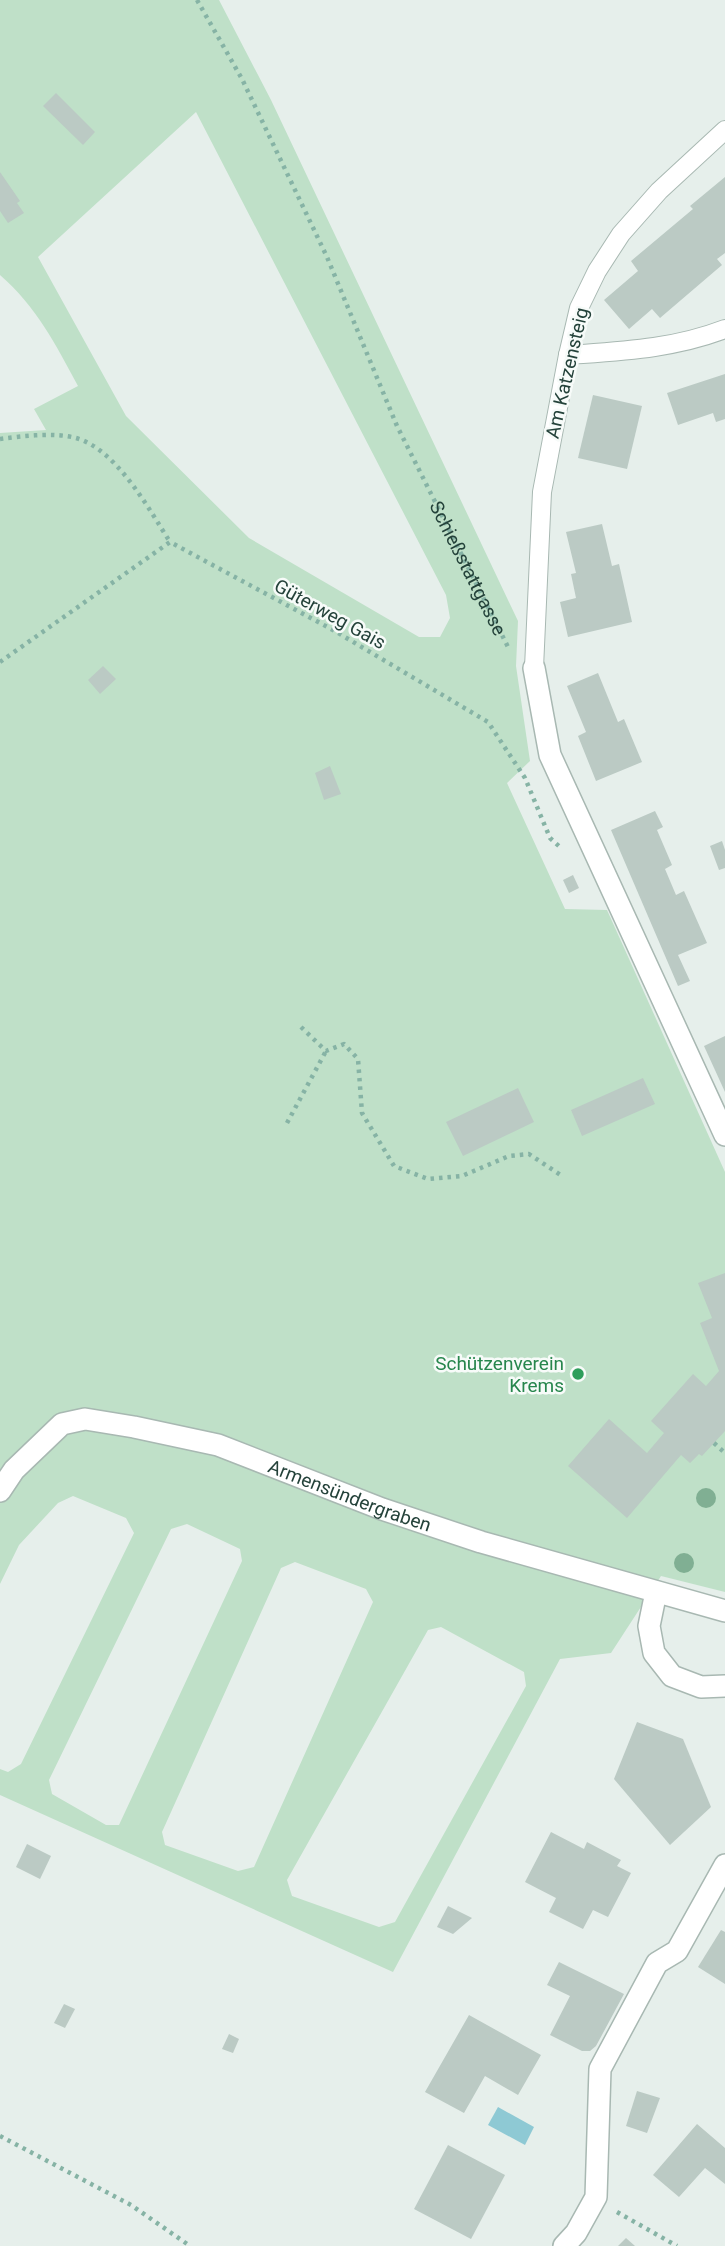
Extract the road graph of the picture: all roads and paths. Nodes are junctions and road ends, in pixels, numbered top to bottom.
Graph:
1 (197, 0) edge
2 (725, 131) edge
3 (725, 329) edge
4 (568, 355) junction
5 (0, 439) edge
6 (170, 542) junction
7 (0, 662) edge
8 (534, 668) junction
9 (602, 867) junction
10 (301, 1027) dead end
11 (326, 1051) junction
12 (287, 1123) dead end
13 (725, 1135) edge
14 (562, 1176) dead end
15 (714, 1443) dead end
16 (725, 1453) edge
17 (0, 1491) edge
18 (656, 1592) junction
19 (725, 1611) edge
20 (725, 1686) edge
21 (725, 1867) edge
22 (0, 2136) edge
23 (596, 2197) junction
24 (190, 2246) edge
25 (564, 2246) edge
26 (677, 2246) edge

1 - 8 path, Schießstattgasse
2 - 4 lane, Am Katzensteig
3 - 4 lane
4 - 8 lane, Am Katzensteig
5 - 6 path
6 - 7 path
6 - 9 path, Güterweg Gais
8 - 9 street
9 - 13 street
10 - 11 path
11 - 12 path
11 - 14 path
15 - 16 path
17 - 18 street, Armensündergraben
18 - 19 street, Armensündergraben
18 - 20 street
21 - 23 street
22 - 24 path
23 - 25 street
23 - 26 path

